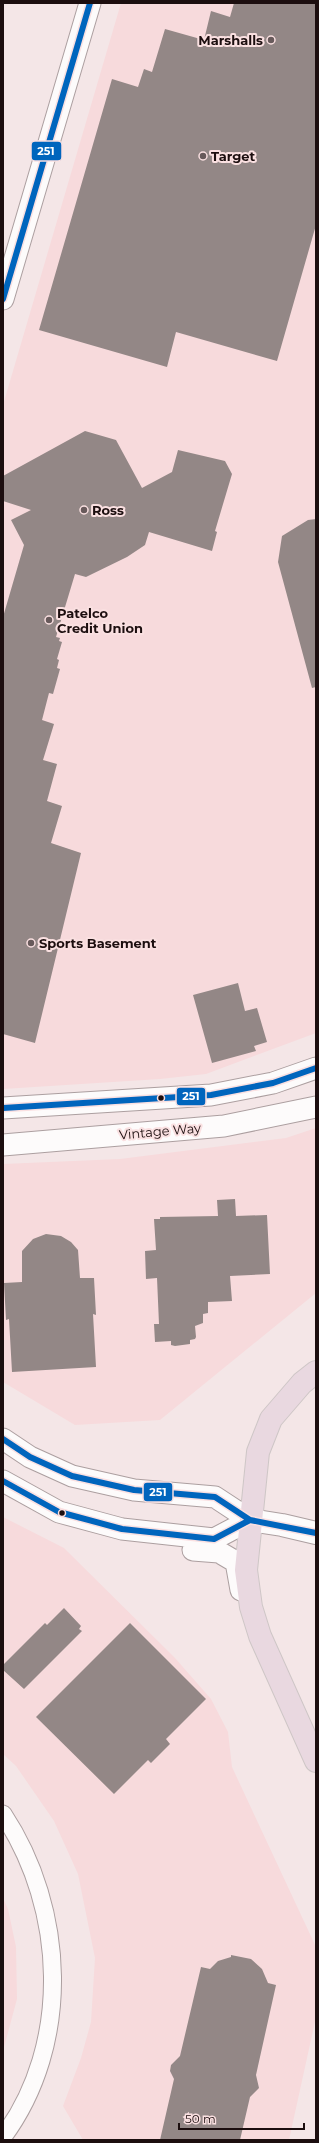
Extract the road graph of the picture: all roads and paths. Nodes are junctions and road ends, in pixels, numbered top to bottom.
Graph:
1 (90, 3) edge
2 (3, 299) edge
3 (316, 1070) edge
4 (316, 1106) edge
5 (3, 1108) edge
6 (3, 1145) edge
7 (316, 1372) edge
8 (3, 1439) edge
9 (3, 1481) edge
10 (250, 1520) junction
11 (110, 1526) junction
12 (316, 1533) edge
13 (249, 1598) junction
14 (316, 1760) edge
15 (3, 1814) edge
16 (3, 2137) edge

1 - 2 street
3 - 5 street
4 - 6 street, Vintage Way
7 - 10 highway
8 - 10 street
9 - 11 street
10 - 11 street
10 - 12 main road
10 - 13 highway
11 - 13 street
13 - 14 highway
15 - 16 street

